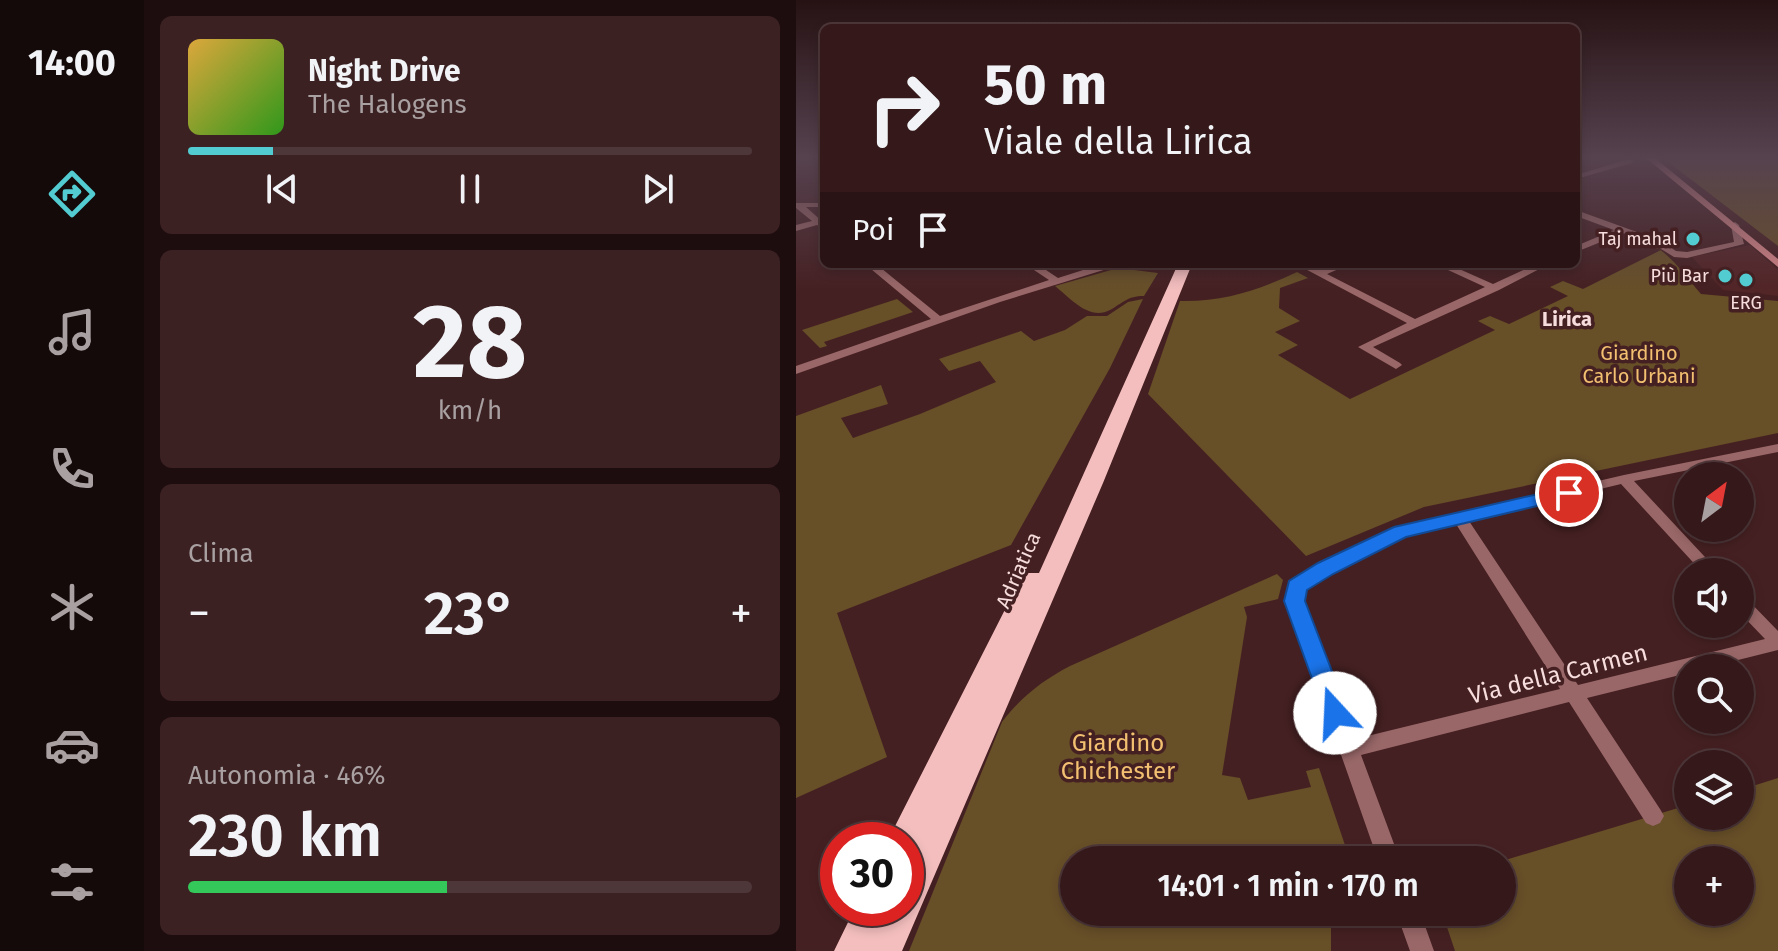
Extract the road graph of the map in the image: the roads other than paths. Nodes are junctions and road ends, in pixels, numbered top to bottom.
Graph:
1 (1706, 202) edge
2 (797, 205) edge
3 (820, 205) edge
4 (1580, 214) edge
5 (820, 223) edge
6 (820, 224) edge
7 (1735, 225) junction
8 (796, 228) edge
9 (1622, 230) junction
10 (1580, 247) edge
11 (1778, 264) edge
12 (875, 268) edge
13 (1036, 268) edge
14 (1097, 268) edge
15 (1171, 268) edge
16 (1183, 268) edge
17 (1309, 268) edge
18 (1333, 268) edge
19 (1449, 268) edge
20 (1536, 268) edge
21 (1319, 273) junction
22 (1055, 280) junction
23 (1495, 288) junction
24 (939, 320) junction
25 (1416, 324) junction
26 (1396, 365) dead end
27 (796, 370) edge
28 (1777, 449) edge
29 (1624, 479) junction
30 (1460, 519) junction
31 (1698, 558) edge
32 (1754, 617) edge
33 (1778, 643) edge
34 (1574, 695) junction
35 (1349, 749) junction
36 (1653, 816) dead end
37 (914, 822) edge
38 (1384, 846) edge
39 (924, 859) edge
40 (865, 926) edge
41 (895, 926) edge
42 (1413, 926) edge
43 (853, 951) edge
44 (883, 951) edge
45 (1422, 951) edge

1 - 7 main road
2 - 3 street
2 - 5 street
4 - 9 street
6 - 8 street
7 - 9 street
7 - 11 main road
9 - 10 street
12 - 24 street
13 - 22 street
14 - 22 street
15 - 37 highway, Adriatica
16 - 39 highway, Adriatica
17 - 21 street
18 - 21 street
19 - 23 street
20 - 23 street
21 - 25 street
22 - 24 street
23 - 25 street
24 - 27 street
25 - 26 street
28 - 29 street
29 - 30 street
29 - 31 street
30 - 34 street
30 - 35 street
32 - 33 street
33 - 34 street, Via della Carmen
34 - 35 street, Via della Carmen
34 - 36 street
35 - 38 street
40 - 43 highway
41 - 44 highway
42 - 45 street

